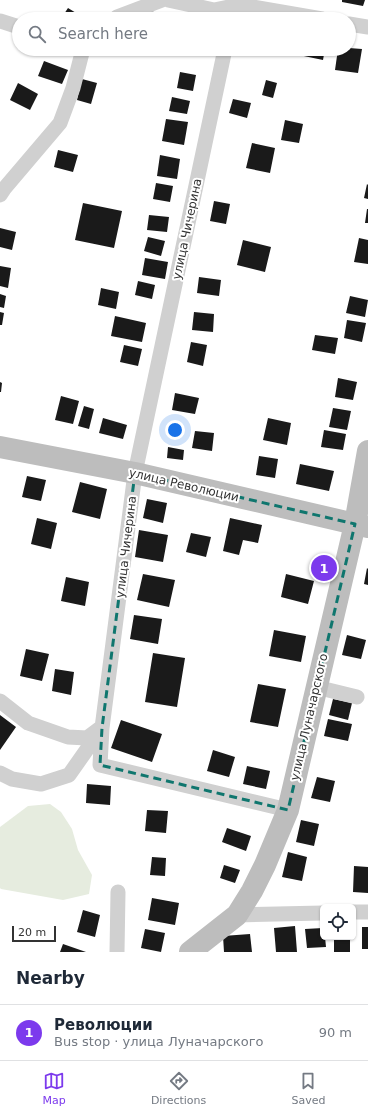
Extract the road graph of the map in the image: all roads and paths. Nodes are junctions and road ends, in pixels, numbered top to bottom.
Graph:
1 (162, 0) edge
2 (168, 0) edge
3 (234, 8) edge
4 (130, 12) edge
5 (282, 12) edge
6 (0, 20) edge
7 (12, 24) edge
8 (356, 25) edge
9 (368, 27) edge
10 (81, 56) edge
11 (224, 56) edge
12 (1, 190) edge
13 (0, 447) edge
14 (368, 451) edge
15 (135, 473) junction
16 (361, 525) edge
17 (316, 688) junction
18 (357, 697) dead end
19 (0, 701) edge
20 (102, 728) junction
21 (0, 773) edge
22 (288, 810) junction
23 (118, 892) dead end
24 (356, 912) edge
25 (368, 912) edge
26 (320, 913) edge
27 (237, 915) junction
28 (117, 952) edge
29 (190, 952) edge

1 - 4 street
2 - 3 street
3 - 5 street
6 - 7 street
8 - 9 street
10 - 12 street
11 - 15 street, улица Чичерина
13 - 15 main road, улица Революции
14 - 16 main road, улица Луначарского
15 - 16 main road, улица Революции
15 - 20 street, улица Чичерина
16 - 17 main road, улица Луначарского
17 - 18 street
17 - 22 main road, улица Луначарского
19 - 20 street
20 - 21 street
20 - 22 street, улица Чичерина
22 - 27 main road, улица Луначарского
23 - 28 street
24 - 25 street
26 - 27 street
27 - 29 main road, улица Луначарского

